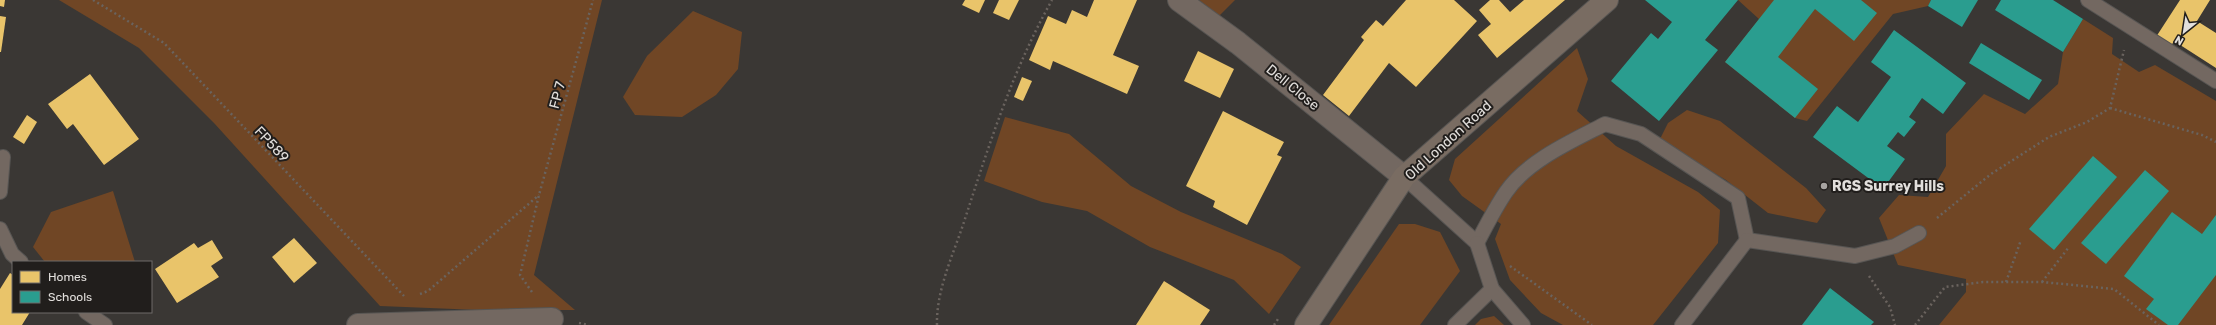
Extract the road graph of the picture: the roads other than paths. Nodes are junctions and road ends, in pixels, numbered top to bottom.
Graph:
1 (1179, 0) edge
2 (1607, 0) edge
3 (2088, 0) edge
4 (2216, 81) edge
5 (3, 157) dead end
6 (1404, 177) junction
7 (0, 192) edge
8 (0, 229) edge
9 (1918, 233) road end
10 (1748, 240) junction
11 (1477, 243) junction
12 (20, 261) edge
13 (1492, 289) junction
14 (87, 313) edge
15 (552, 319) road end
16 (105, 325) edge
17 (358, 325) edge
18 (1306, 325) edge
19 (1455, 325) edge
20 (1523, 325) edge
21 (1682, 325) edge

1 - 6 street, Dell Close
2 - 6 main road, Old London Road
3 - 4 lane
5 - 7 lane
6 - 11 lane
6 - 18 main road, Old London Road
8 - 12 lane
9 - 10 lane
10 - 11 lane
10 - 21 lane
11 - 13 lane
13 - 19 lane
13 - 20 lane
14 - 16 lane
15 - 17 street

